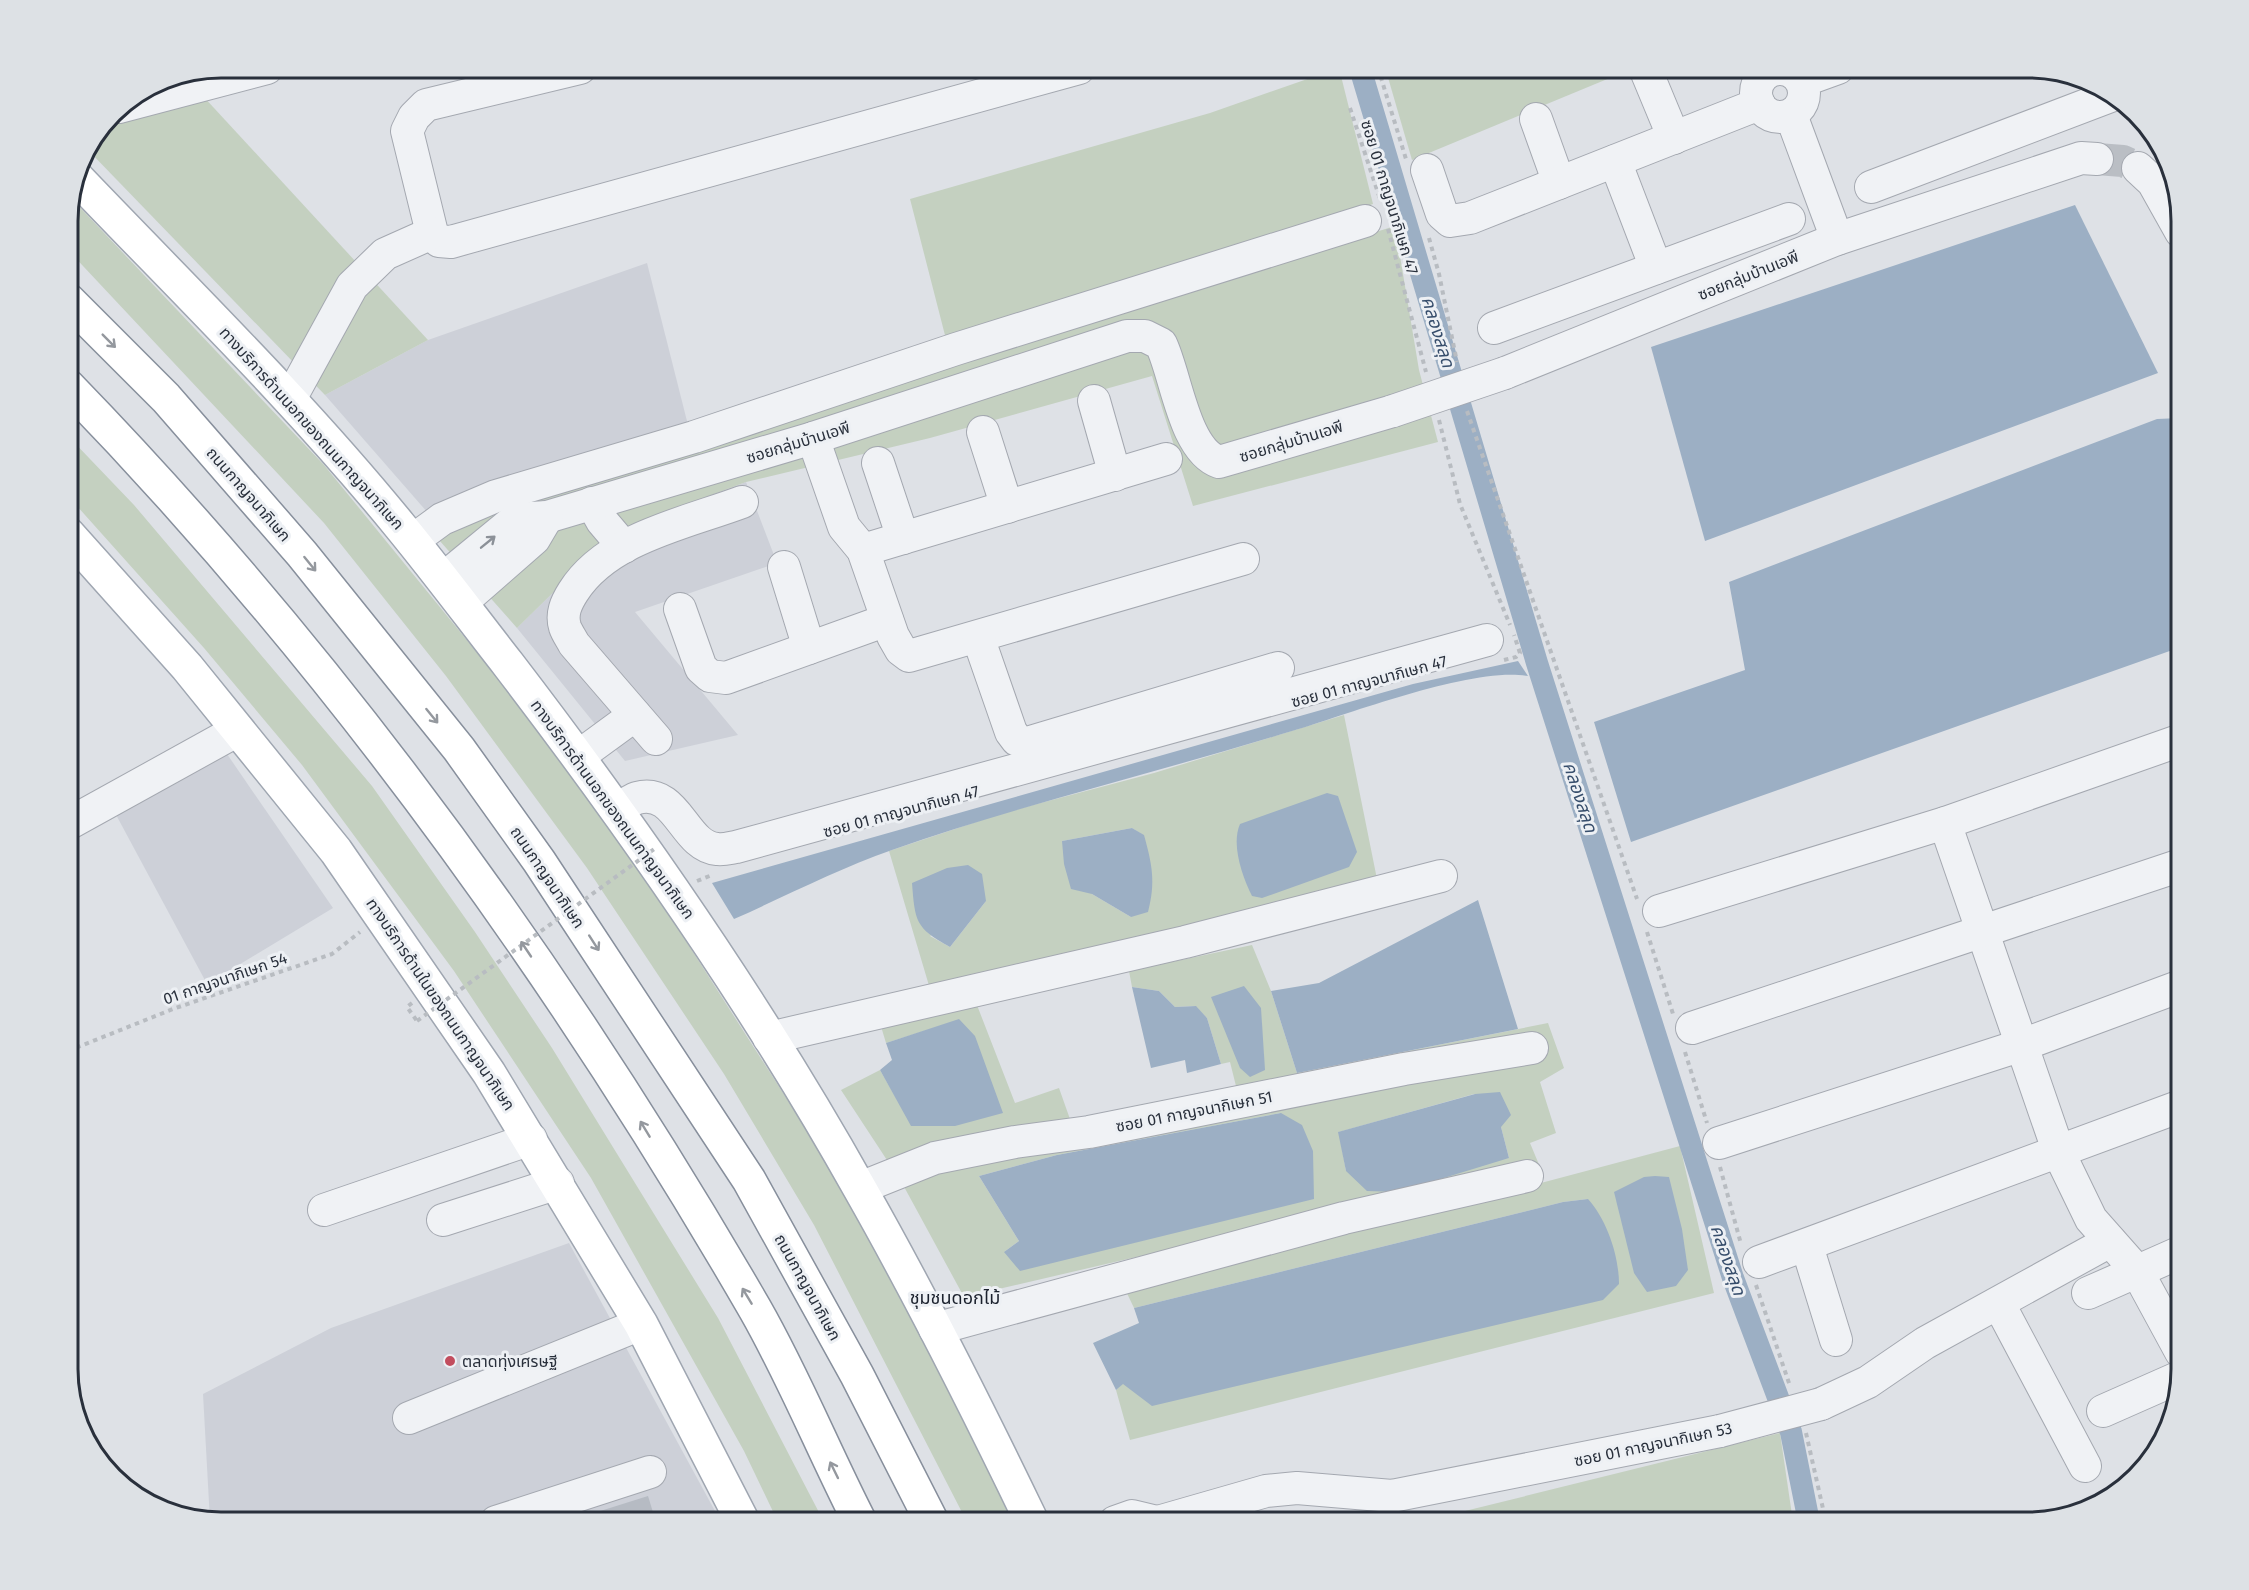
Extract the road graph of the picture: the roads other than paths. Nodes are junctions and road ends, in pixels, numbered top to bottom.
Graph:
1 (229, 78) edge
2 (538, 78) edge
3 (1024, 78) edge
4 (1649, 78) edge
5 (1761, 78) edge
6 (1799, 78) edge
7 (1810, 78) edge
8 (1802, 81) junction
9 (2098, 97) edge
10 (145, 100) edge
11 (1759, 104) junction
12 (1791, 115) junction
13 (1536, 119) dead end
14 (1674, 138) junction
15 (2097, 159) tunnel mouth
16 (1615, 161) junction
17 (1417, 166) road end
18 (2138, 168) tunnel mouth
19 (1559, 183) junction
20 (83, 184) edge
21 (1871, 187) dead end
22 (2171, 213) edge
23 (1789, 219) dead end
24 (1379, 220) road end
25 (432, 233) junction
26 (1837, 239) junction
27 (1656, 268) junction
28 (78, 310) edge
29 (1494, 328) dead end
30 (78, 396) edge
31 (290, 399) junction
32 (1094, 401) dead end
33 (983, 432) dead end
34 (813, 438) junction
35 (1166, 459) dead end
36 (878, 464) dead end
37 (1115, 475) junction
38 (742, 502) dead end
39 (592, 503) junction
40 (1007, 507) junction
41 (903, 538) junction
42 (412, 541) junction
43 (78, 545) edge
44 (624, 547) junction
45 (864, 550) junction
46 (1243, 559) dead end
47 (784, 567) dead end
48 (452, 591) junction
49 (680, 609) dead end
50 (887, 620) junction
51 (978, 637) junction
52 (809, 648) junction
53 (1492, 651) road end
54 (1278, 668) dead end
55 (635, 716) junction
56 (238, 730) junction
57 (656, 739) dead end
58 (2171, 744) edge
59 (579, 756) junction
60 (617, 810) junction
61 (78, 818) edge
62 (1946, 823) junction
63 (2171, 868) edge
64 (1441, 876) dead end
65 (1648, 916) road end
66 (1985, 931) junction
67 (2171, 990) edge
68 (1683, 1029) road end
69 (769, 1038) junction
70 (2022, 1045) junction
71 (1532, 1048) dead end
72 (2171, 1110) edge
73 (531, 1139) junction
74 (1716, 1147) road end
75 (2059, 1153) junction
76 (1527, 1176) dead end
77 (558, 1184) junction
78 (860, 1188) junction
79 (324, 1210) dead end
80 (443, 1220) dead end
81 (2110, 1241) junction
82 (1807, 1246) junction
83 (2171, 1256) edge
84 (1751, 1263) road end
85 (2137, 1271) junction
86 (2088, 1293) dead end
87 (2000, 1304) junction
88 (642, 1324) junction
89 (935, 1329) junction
90 (2171, 1334) edge
91 (1836, 1340) dead end
92 (2170, 1381) edge
93 (2103, 1411) dead end
94 (409, 1418) dead end
95 (2085, 1466) dead end
96 (650, 1472) dead end
97 (527, 1512) edge
98 (738, 1512) edge
99 (855, 1512) edge
100 (927, 1512) edge
101 (1027, 1512) edge
102 (1193, 1512) edge

1 - 10 street
2 - 25 street
3 - 25 street
4 - 14 street
5 - 11 street
6 - 8 street
7 - 8 street
8 - 12 street
9 - 21 street
11 - 12 street
11 - 14 street
12 - 26 street
13 - 19 street
14 - 16 street
15 - 26 street, ซอยกลุ่มบ้านเอพี
16 - 19 street
16 - 27 street
17 - 19 street
18 - 22 street
20 - 31 main road, ทางบริการด้านนอกของถนนกาญจนาภิเษก
23 - 27 street
24 - 42 street
25 - 31 street
26 - 34 street, ซอยกลุ่มบ้านเอพี, bridge
27 - 29 street
28 -> 100 main road, ถนนกาญจนาภิเษก
99 -> 30 main road
31 - 42 main road, ทางบริการด้านนอกของถนนกาญจนาภิเษก
32 - 37 street
33 - 40 street
34 - 39 street, ซอยกลุ่มบ้านเอพี
34 - 45 street
35 - 37 street
36 - 41 street
37 - 40 street
38 - 44 street
39 - 44 street
39 - 48 street, ซอยกลุ่มบ้านเอพี
40 - 41 street
41 - 45 street
42 - 48 main road, ทางบริการด้านนอกของถนนกาญจนาภิเษก
43 - 56 main road, ทางบริการด้านในของถนนกาญจนาภิเษก
44 - 55 street
45 - 50 street
46 - 51 street
47 - 52 street
48 - 59 main road, ทางบริการด้านนอกของถนนกาญจนาภิเษก
49 - 52 street
50 - 51 street
50 - 52 street
51 - 54 street
53 - 60 street
55 - 57 street
55 - 59 street
56 - 61 street
56 - 73 main road, ทางบริการด้านในของถนนกาญจนาภิเษก
58 - 62 street
59 - 60 main road, ทางบริการด้านนอกของถนนกาญจนาภิเษก
60 - 69 main road, ทางบริการด้านนอกของถนนกาญจนาภิเษก
62 - 65 street
62 - 66 street
63 - 66 street
64 - 69 street
66 - 68 street
66 - 70 street
67 - 70 street
69 - 78 main road, ทางบริการด้านนอกของถนนกาญจนาภิเษก
70 - 74 street
70 - 75 street
71 - 78 street, ซอย 01 กาญจนากิเษก 51
72 - 75 street
73 - 77 main road, ทางบริการด้านในของถนนกาญจนาภิเษก
73 - 79 street
75 - 81 street
75 - 82 street
76 - 89 street
77 - 80 street
77 - 88 main road, ทางบริการด้านในของถนนกาญจนาภิเษก
78 - 89 main road, ทางบริการด้านนอกของถนนกาญจนาภิเษก
81 - 85 street
81 - 87 street, ซอย 01 กาญจนากิเษก 53
82 - 84 street
82 - 91 street
83 - 85 street
85 - 86 street
85 - 90 street
87 - 95 street
87 - 102 street, ซอย 01 กาญจนากิเษก 53, bridge
88 - 94 street
88 - 98 main road, ทางบริการด้านในของถนนกาญจนาภิเษก
89 - 101 main road, ทางบริการด้านนอกของถนนกาญจนาภิเษก
92 - 93 street
96 - 97 street

